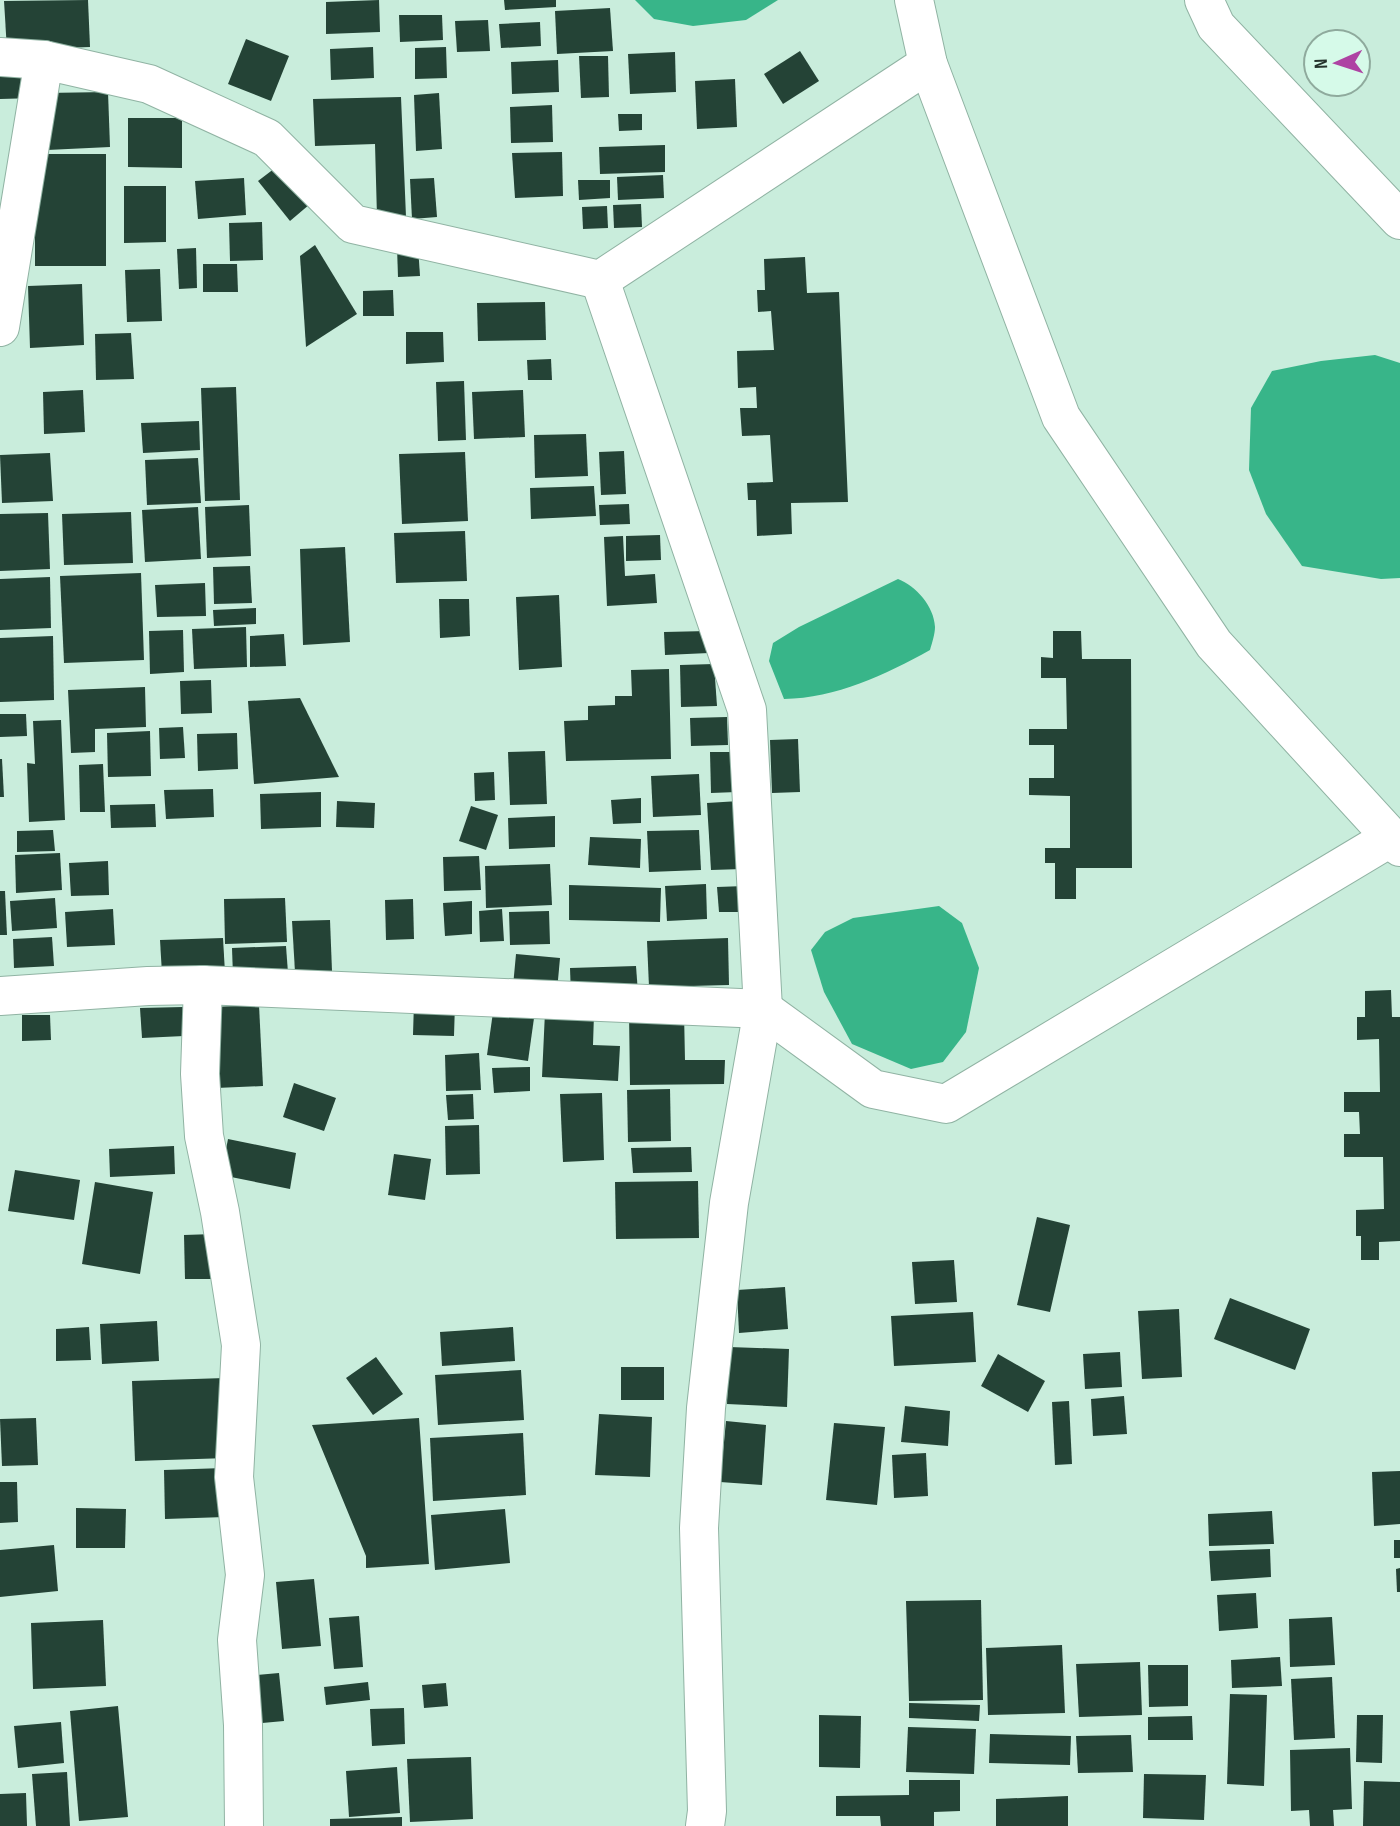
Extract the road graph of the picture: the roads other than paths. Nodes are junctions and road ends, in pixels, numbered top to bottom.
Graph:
1 (914, 0) edge
2 (1204, 0) edge
3 (0, 57) edge
4 (44, 60) junction
5 (928, 64) junction
6 (1400, 220) edge
7 (600, 280) junction
8 (0, 327) edge
9 (1395, 843) edge
10 (203, 985) junction
11 (0, 996) edge
12 (763, 1009) junction
13 (244, 1826) edge
14 (705, 1826) edge

1 - 5 street
2 - 6 street
3 - 4 street
4 - 7 street
4 - 8 street
5 - 7 street
5 - 9 street
7 - 12 street
9 - 12 street
10 - 11 street
10 - 12 street
10 - 13 street
12 - 14 street

